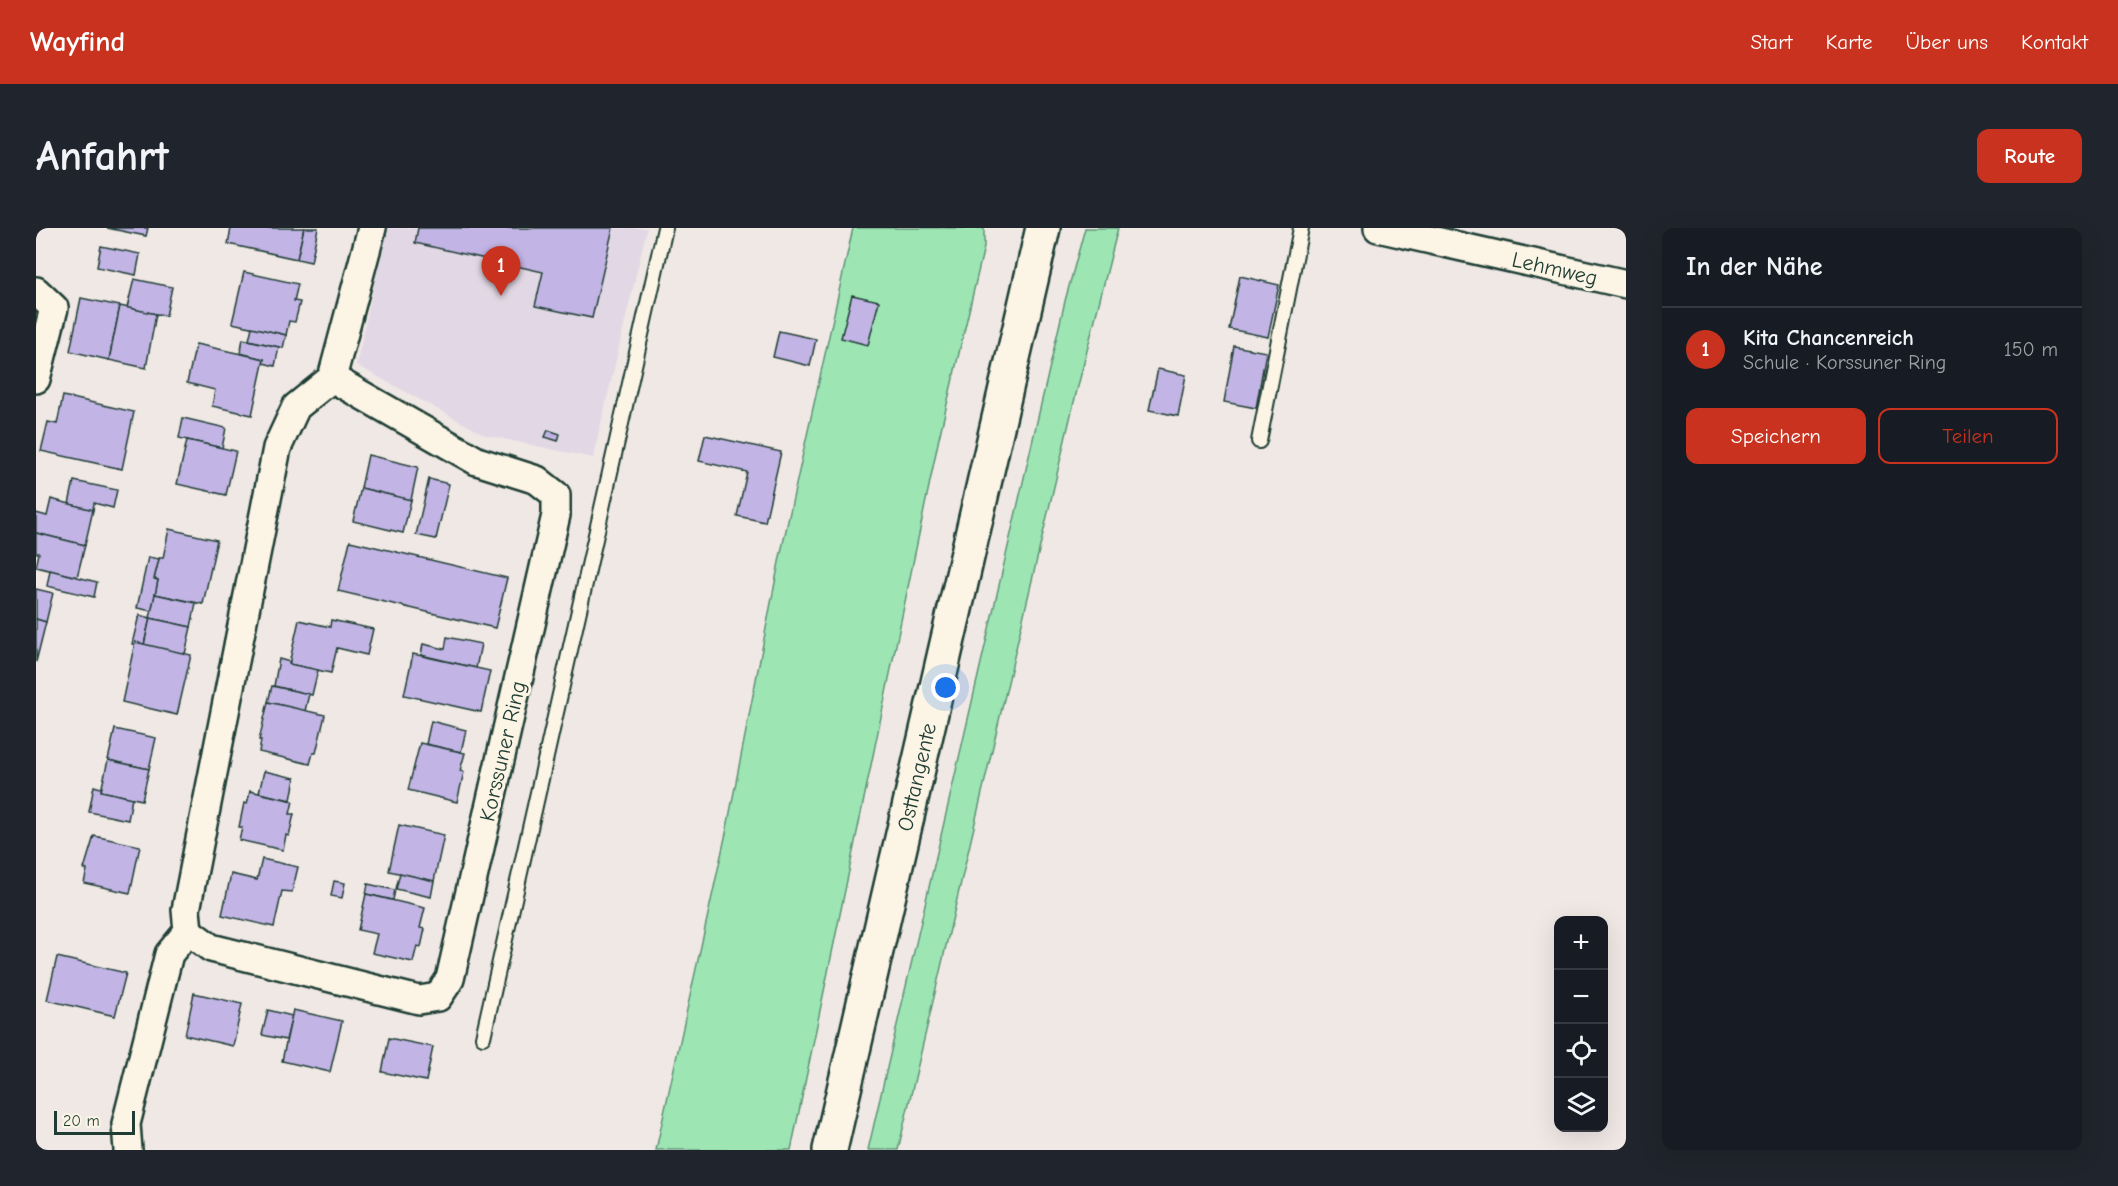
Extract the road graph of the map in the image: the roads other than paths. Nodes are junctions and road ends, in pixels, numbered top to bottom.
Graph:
1 (372, 228) edge
2 (665, 228) edge
3 (1043, 228) edge
4 (1301, 228) edge
5 (1378, 228) edge
6 (1626, 284) edge
7 (36, 291) edge
8 (332, 378) junction
9 (36, 379) edge
10 (1258, 441) dead end
11 (188, 932) junction
12 (483, 1037) dead end
13 (127, 1137) edge
14 (830, 1150) edge

1 - 8 street
2 - 12 lane
3 - 14 main road, Osttangente
4 - 10 lane
5 - 6 street, Lehmweg
7 - 9 street
8 - 11 street
8 - 11 street, Korssuner Ring
11 - 13 street

